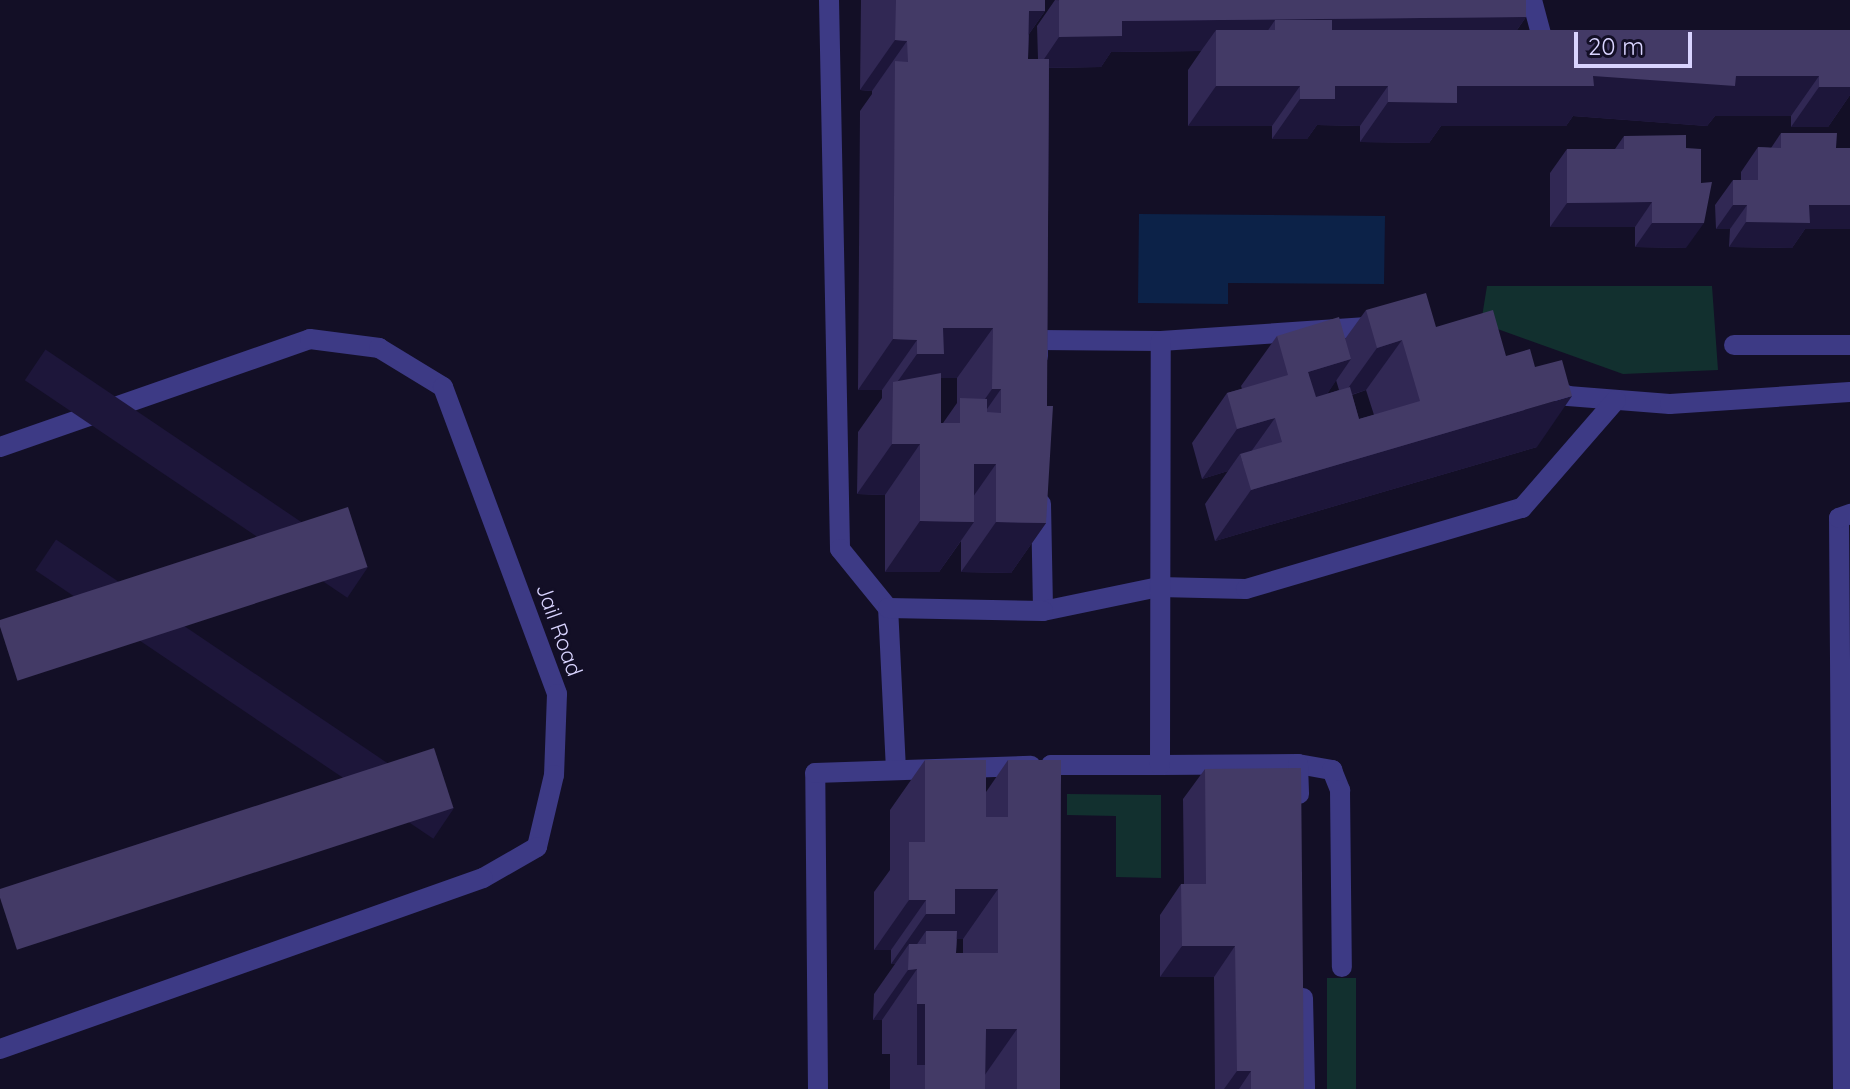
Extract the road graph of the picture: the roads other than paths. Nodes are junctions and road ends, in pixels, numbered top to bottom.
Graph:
1 (829, 0) edge
2 (1532, 0) edge
3 (1575, 45) edge
4 (1399, 329) edge
5 (1161, 341) junction
6 (1734, 345) dead end
7 (1850, 345) edge
8 (1038, 372) edge
9 (1527, 376) edge
10 (1850, 392) edge
11 (1616, 400) junction
12 (0, 447) edge
13 (1040, 483) edge
14 (1850, 514) edge
15 (1159, 587) junction
16 (888, 608) junction
17 (1043, 611) junction
18 (1298, 764) junction
19 (1051, 765) junction
20 (1160, 765) junction
21 (896, 770) junction
22 (1052, 796) edge
23 (1299, 810) edge
24 (1342, 967) dead end
25 (1303, 981) edge
26 (0, 1049) edge
27 (818, 1089) edge
28 (1305, 1089) edge
29 (1843, 1089) edge

1 - 16 street
2 - 3 street
4 - 5 street
5 - 8 street
5 - 15 street
6 - 7 street
9 - 11 street
10 - 11 street
11 - 15 street
12 - 26 street, Jail Road
13 - 17 street
14 - 29 street
15 - 17 street
15 - 20 street
16 - 17 street
16 - 21 street
18 - 20 street
18 - 23 street
18 - 24 street
19 - 20 street
19 - 21 street
19 - 22 street
21 - 27 street
25 - 28 street

